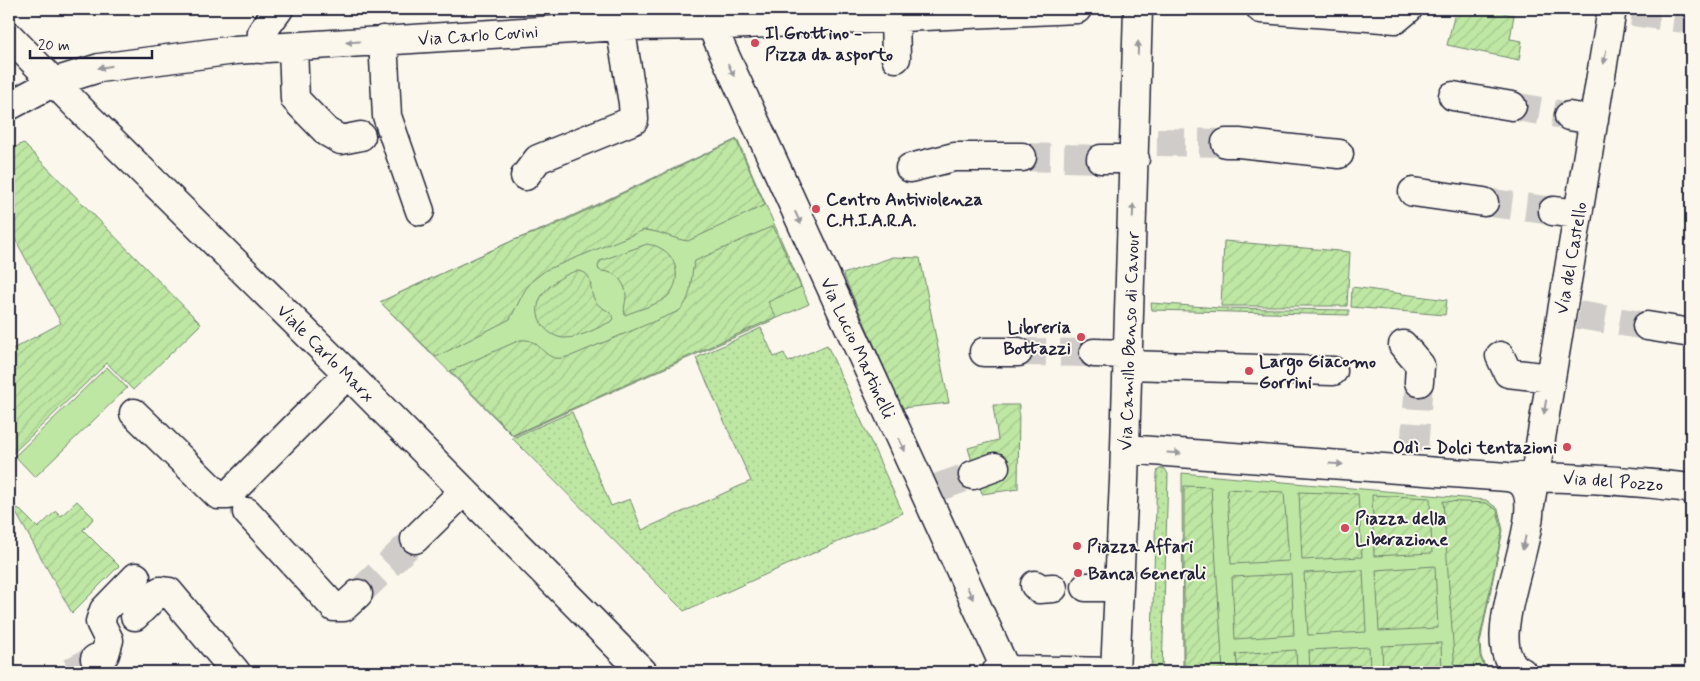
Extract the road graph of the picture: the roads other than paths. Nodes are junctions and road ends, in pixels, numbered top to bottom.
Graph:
1 (279, 9) edge
2 (1078, 9) edge
3 (1138, 9) edge
4 (1261, 9) edge
5 (1408, 9) edge
6 (1620, 10) edge
7 (992, 11) edge
8 (895, 17) junction
9 (556, 19) edge
10 (696, 20) edge
11 (617, 21) edge
12 (9, 36) edge
13 (383, 40) junction
14 (293, 47) junction
15 (261, 49) junction
16 (896, 58) dead end
17 (54, 82) junction
18 (1453, 96) dead end
19 (9, 106) edge
20 (1512, 106) tunnel mouth
21 (361, 136) dead end
22 (1226, 143) tunnel mouth
23 (1143, 148) junction
24 (1339, 154) dead end
25 (1022, 157) tunnel mouth
26 (1101, 159) tunnel mouth
27 (910, 168) dead end
28 (525, 176) dead end
29 (1412, 192) dead end
30 (1484, 202) tunnel mouth
31 (420, 211) dead end
32 (1647, 326) tunnel mouth
33 (1691, 333) edge
34 (1403, 345) dead end
35 (984, 352) dead end
36 (1018, 352) tunnel mouth
37 (1094, 353) tunnel mouth
38 (1500, 356) dead end
39 (1128, 359) junction
40 (1334, 371) dead end
41 (348, 374) junction
42 (1550, 378) junction
43 (1419, 382) tunnel mouth
44 (134, 413) dead end
45 (1125, 449) junction
46 (1507, 477) junction
47 (1534, 477) junction
48 (1691, 488) edge
49 (464, 491) junction
50 (1530, 508) junction
51 (247, 512) dead end
52 (415, 539) tunnel mouth
53 (136, 577) dead end
54 (1086, 587) dead end
55 (1119, 587) junction
56 (358, 594) tunnel mouth
57 (135, 616) dead end
58 (95, 658) tunnel mouth
59 (1001, 671) edge
60 (236, 672) edge
61 (643, 672) edge
62 (1115, 672) edge
63 (1522, 672) edge

1 - 15 street
2 - 7 street, Via Carlo Covini
23 -> 3 street, Via Camillo Benso di Cavour
4 - 5 street
6 -> 42 street, Via del Castello
7 - 8 street, Via Carlo Covini
8 - 10 street, Via Carlo Covini
8 - 16 street
9 - 11 street, Via Carlo Covini
9 - 13 street, Via Carlo Covini
10 - 11 street, Via Carlo Covini
10 -> 59 street, Via Lucio Martinelli
11 - 28 street
12 - 17 street, Viale Carlo Marx
13 -> 14 street, Via Carlo Covini
13 - 31 street
14 - 15 street, Via Carlo Covini
14 - 21 street
15 -> 17 street, Via Carlo Covini
17 - 19 street, Via Carlo Covini
17 - 41 street, Viale Carlo Marx
18 - 20 street
22 - 24 street
23 - 26 street
39 -> 23 street, Via Camillo Benso di Cavour
25 - 27 street
29 - 30 street
32 - 33 street
34 - 43 street
35 - 36 street
37 - 39 street
38 - 42 street
39 - 40 street
39 - 45 street, Via Camillo Benso di Cavour
41 - 44 street
41 - 49 street, Viale Carlo Marx
42 -> 47 street, Via del Castello
45 -> 46 street
45 - 55 street, Via Camillo Benso di Cavour
46 - 47 street
46 - 50 street
47 - 48 street, Via del Pozzo
47 - 50 street, Via del Castello
49 - 52 street
49 - 61 street, Viale Carlo Marx
50 -> 63 street
51 - 56 street
53 - 58 street
54 - 55 street
55 - 62 street, Via Camillo Benso di Cavour
57 - 60 street
59 - 62 street

